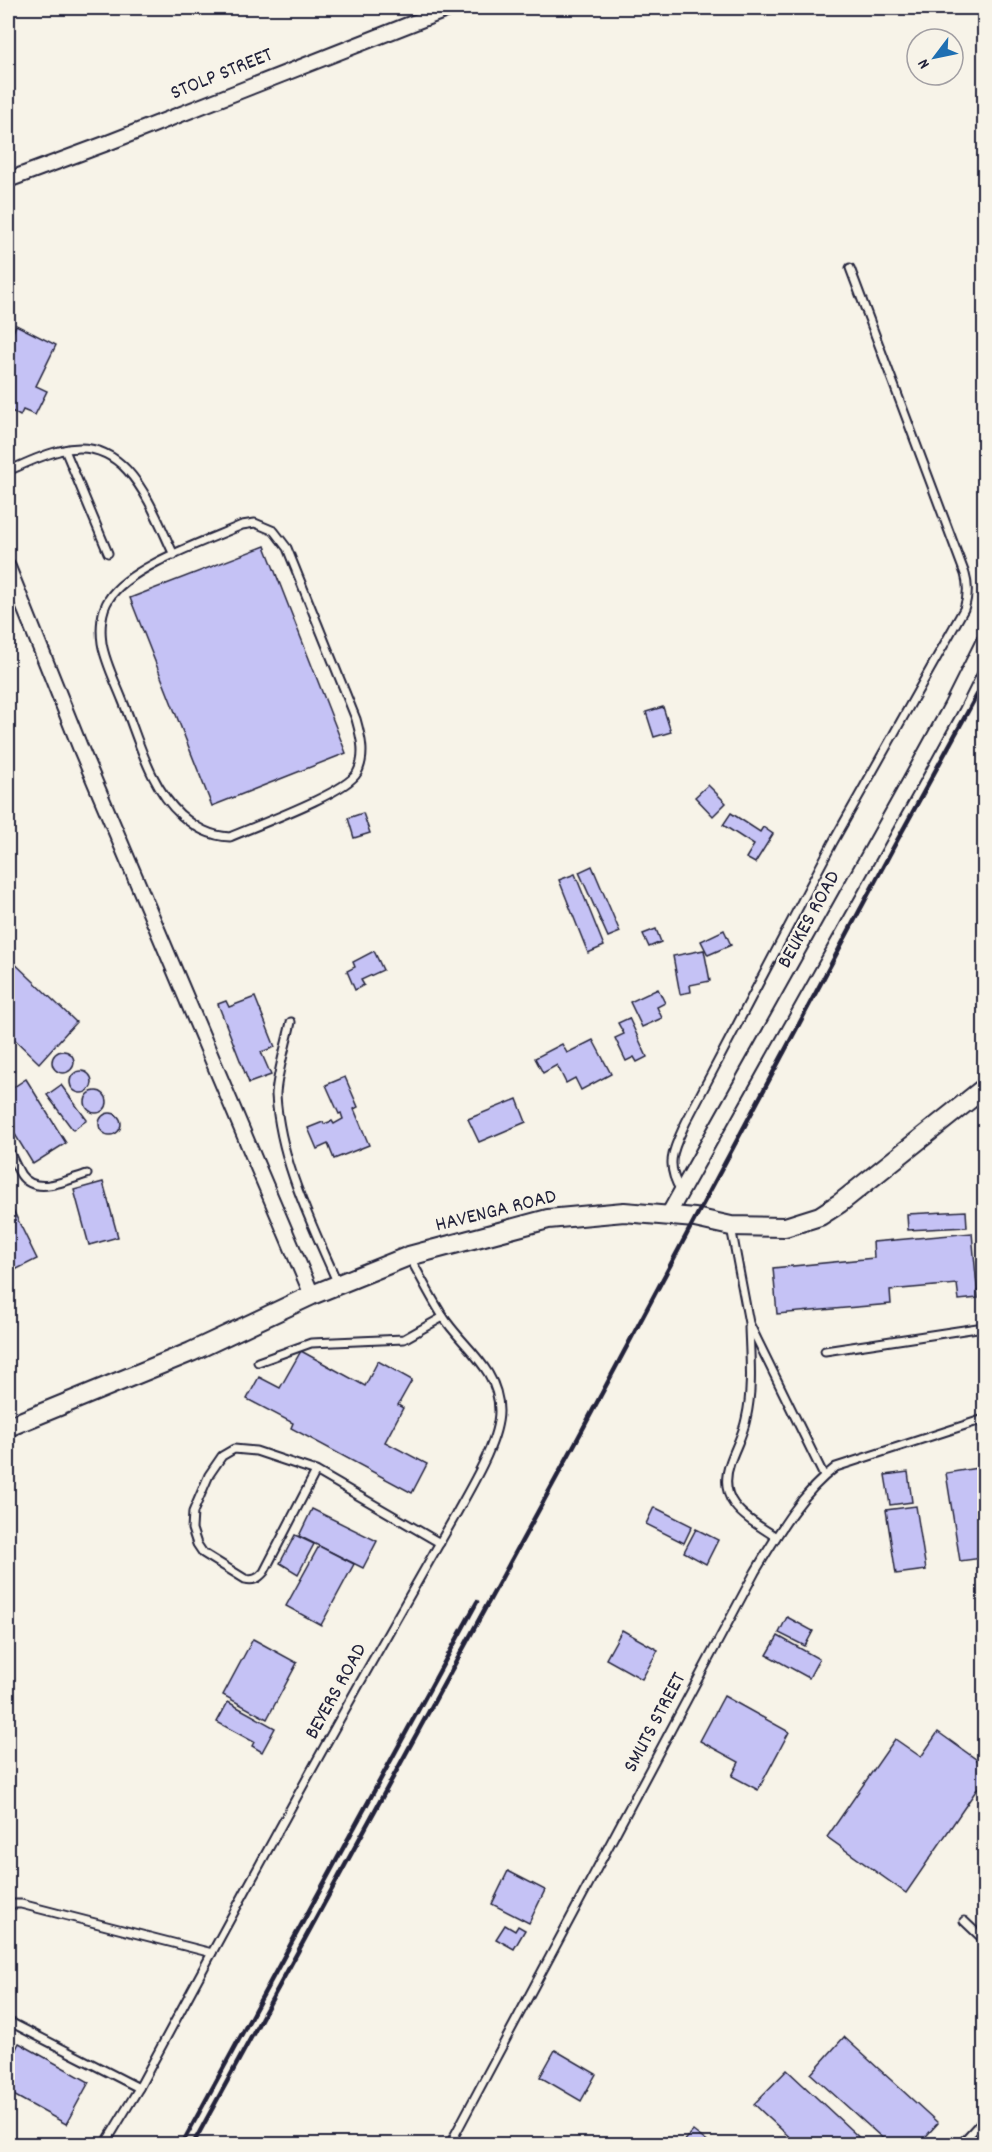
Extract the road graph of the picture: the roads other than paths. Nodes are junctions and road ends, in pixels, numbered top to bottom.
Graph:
1 (451, 8) edge
2 (8, 180) edge
3 (850, 268) dead end
4 (65, 450) junction
5 (8, 471) edge
6 (108, 553) dead end
7 (174, 555) junction
8 (8, 567) edge
9 (984, 641) edge
10 (291, 1022) dead end
11 (984, 1088) edge
12 (8, 1149) edge
13 (87, 1174) dead end
14 (682, 1193) junction
15 (667, 1217) junction
16 (731, 1226) junction
17 (409, 1256) junction
18 (338, 1284) junction
19 (312, 1295) junction
20 (443, 1317) junction
21 (749, 1323) junction
22 (984, 1327) edge
23 (825, 1351) dead end
24 (258, 1362) dead end
25 (984, 1419) edge
26 (8, 1427) edge
27 (316, 1471) junction
28 (824, 1476) junction
29 (776, 1537) junction
30 (440, 1543) junction
31 (8, 1904) edge
32 (964, 1921) dead end
33 (984, 1940) edge
34 (212, 1953) junction
35 (8, 2021) edge
36 (138, 2088) junction
37 (984, 2119) edge
38 (105, 2145) edge
39 (450, 2145) edge
40 (961, 2145) edge

1 - 2 street, STOLP STREET
3 - 14 lane
4 - 5 lane
4 - 6 lane
4 - 7 lane
7 - 7 lane
8 - 19 street
9 - 14 street, BEUKES ROAD
10 - 18 lane
11 - 16 street, HAVENGA ROAD
12 - 13 lane
14 - 15 street, BEUKES ROAD
15 - 16 street, HAVENGA ROAD
15 - 17 street, HAVENGA ROAD
16 - 21 lane
17 - 18 street, HAVENGA ROAD
17 - 20 lane, BEYERS ROAD
18 - 19 street, HAVENGA ROAD
19 - 26 street, HAVENGA ROAD
20 - 24 lane
20 - 30 lane, BEYERS ROAD
21 - 28 lane
21 - 29 lane
22 - 23 lane
25 - 28 lane, SMUTS STREET
27 - 27 lane
27 - 30 lane
28 - 29 lane, SMUTS STREET
29 - 39 lane, SMUTS STREET
30 - 34 lane, BEYERS ROAD
31 - 34 lane
32 - 33 lane
34 - 36 lane, BEYERS ROAD
35 - 36 lane
36 - 38 lane, BEYERS ROAD
37 - 40 lane

